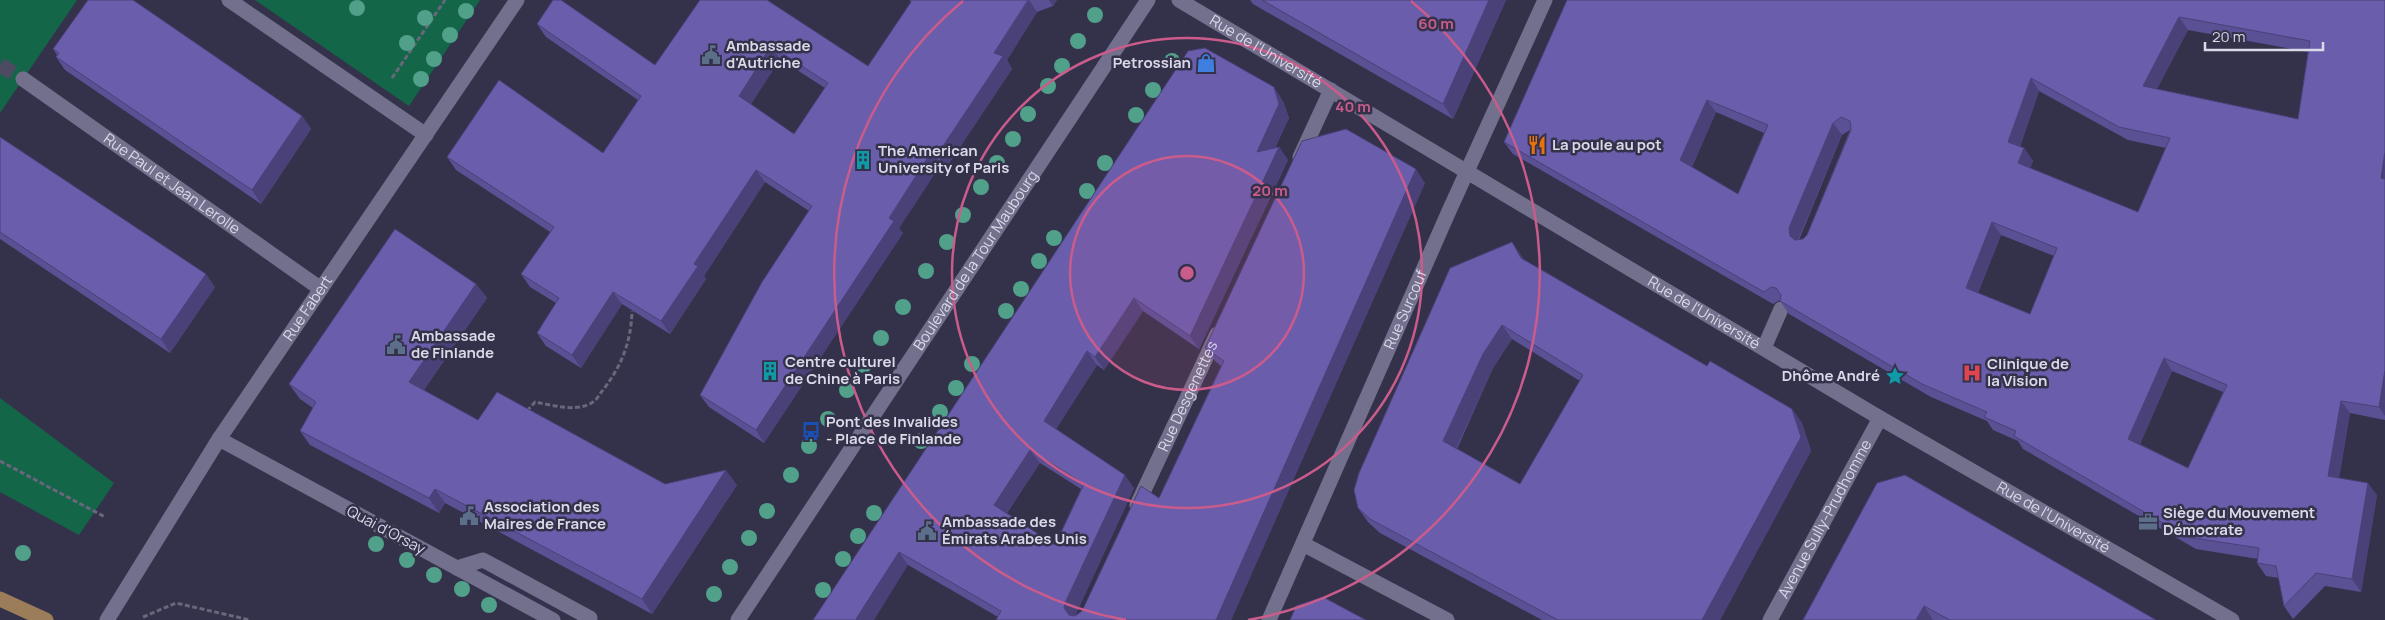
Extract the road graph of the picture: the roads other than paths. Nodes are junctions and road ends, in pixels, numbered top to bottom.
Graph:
1 (229, 0) edge
2 (517, 0) edge
3 (1148, 0) edge
4 (1179, 0) edge
5 (1545, 0) edge
6 (22, 80) tunnel mouth
7 (1332, 90) junction
8 (426, 134) junction
9 (1294, 171) edge
10 (1467, 171) junction
11 (321, 289) junction
12 (1781, 309) edge
13 (1222, 324) edge
14 (1764, 348) junction
15 (1880, 418) junction
16 (219, 439) junction
17 (1130, 521) edge
18 (1303, 544) junction
19 (457, 568) junction
20 (0, 599) edge
21 (590, 618) dead end
22 (46, 620) edge
23 (107, 620) edge
24 (553, 620) edge
25 (738, 620) edge
26 (1269, 620) edge
27 (1447, 620) edge
28 (1770, 620) edge
29 (2232, 620) edge

1 - 8 street
2 - 8 street, Rue Fabert
3 - 25 street, Boulevard de la Tour Maubourg
4 - 7 street, Rue de l'Université
5 - 10 street, Rue Surcouf
6 - 11 street, Rue Paul et Jean Lerolle
7 - 9 street
7 - 10 street, Rue de l'Université
8 - 11 street, Rue Fabert
10 - 14 street, Rue de l'Université
10 - 18 street, Rue Surcouf
11 - 16 street, Rue Fabert
12 - 14 street
13 - 17 street, Rue Desgenettes
14 - 15 street, Rue de l'Université
15 - 28 street, Avenue Sully-Prudhomme
15 - 29 street, Rue de l'Université
16 - 19 street, Quai d'Orsay
16 - 23 street, Rue Fabert
18 - 26 street, Rue Surcouf
18 - 27 street
19 - 21 street
19 - 24 street, Quai d'Orsay
20 - 22 main road

